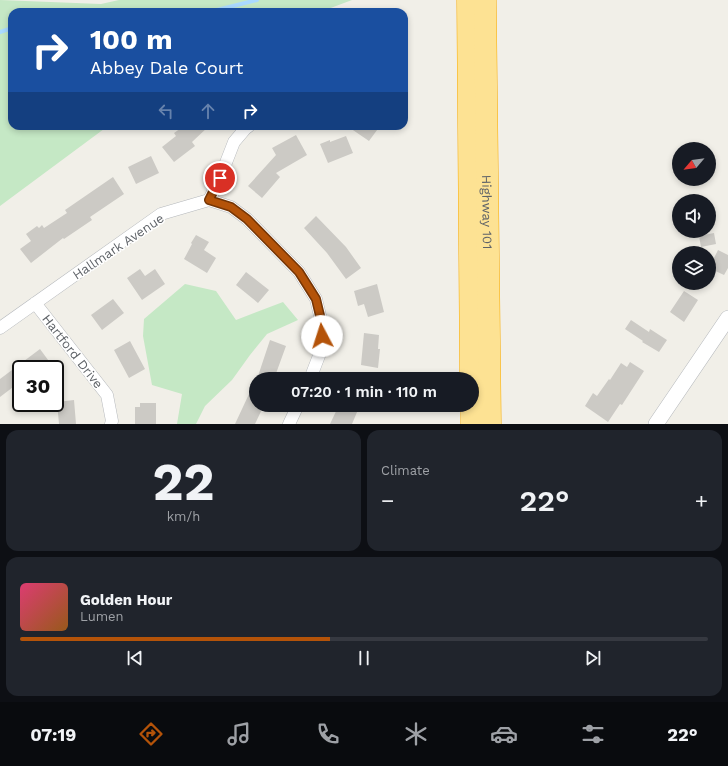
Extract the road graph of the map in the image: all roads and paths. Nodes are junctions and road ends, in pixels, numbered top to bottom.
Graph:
1 (468, 0) edge
2 (485, 0) edge
3 (245, 130) edge
4 (209, 200) junction
5 (36, 303) junction
6 (728, 318) edge
7 (0, 328) edge
8 (313, 372) edge
9 (471, 372) edge
10 (294, 412) edge
11 (472, 412) edge
12 (111, 424) edge
13 (288, 424) edge
14 (472, 424) edge
15 (490, 424) edge
16 (656, 424) edge

1 - 9 highway, Highway 101
2 - 15 highway, Highway 101
3 - 4 street
4 - 5 street, Hallmark Avenue
4 - 8 street
5 - 7 street, Hallmark Avenue
5 - 12 street, Hartford Drive
6 - 16 street
10 - 13 street
11 - 14 highway

